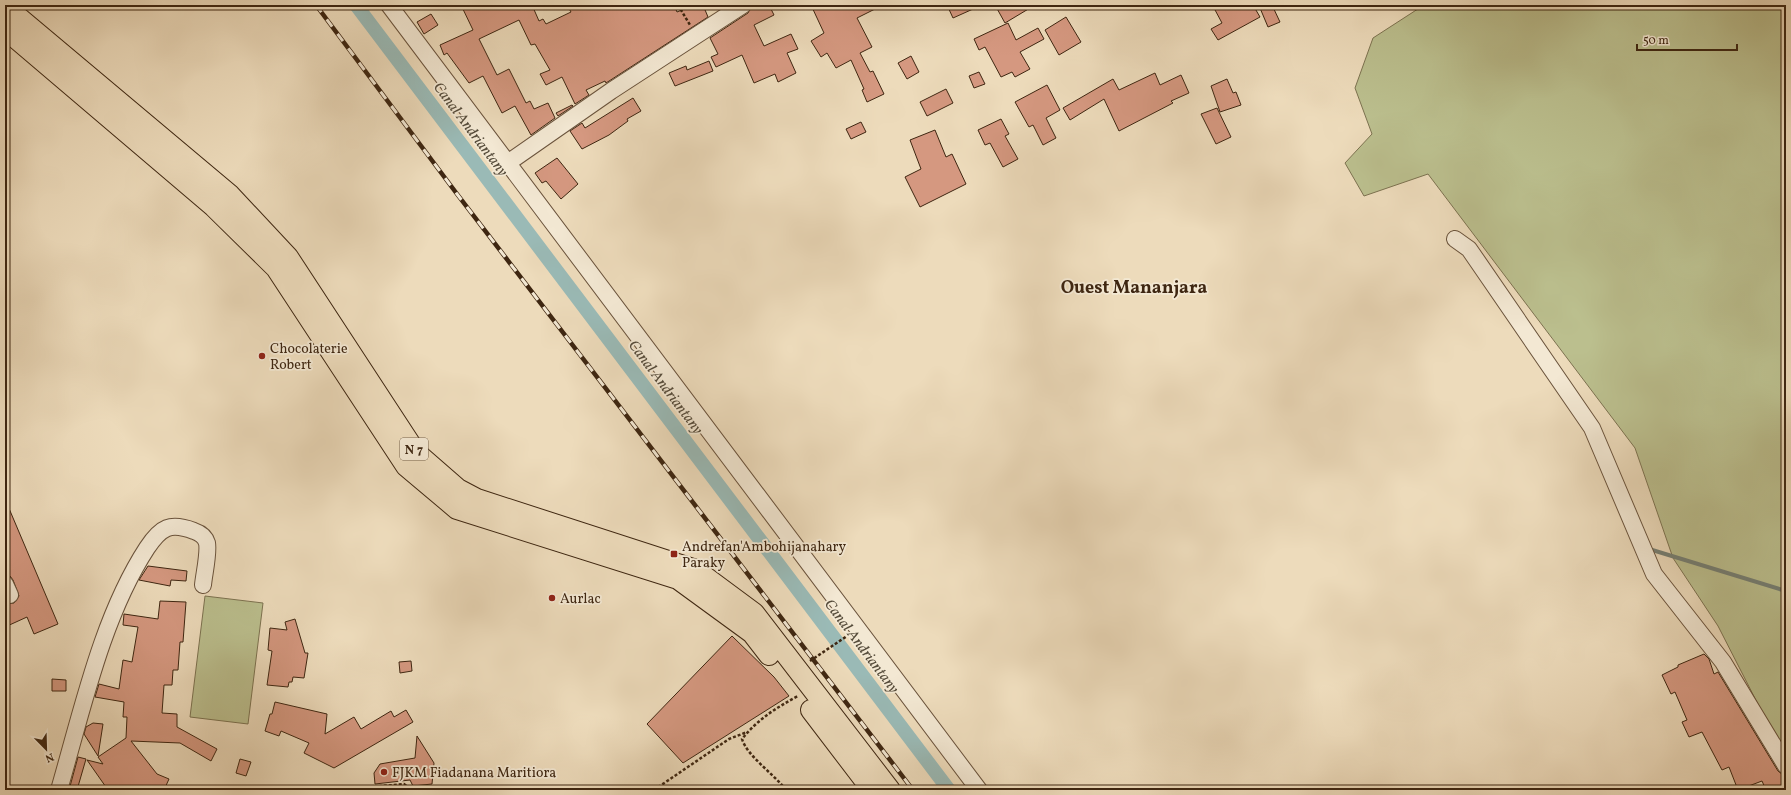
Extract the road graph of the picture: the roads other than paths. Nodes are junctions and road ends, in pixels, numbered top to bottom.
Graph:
1 (389, 5) edge
2 (743, 5) edge
3 (5, 6) edge
4 (5, 29) edge
5 (509, 164) junction
6 (1455, 239) dead end
7 (203, 585) dead end
8 (1786, 766) edge
9 (59, 790) edge
10 (872, 790) edge
11 (890, 790) edge
12 (979, 790) edge

1 - 5 street
2 - 5 street
3 - 11 main road, N 7
4 - 10 main road, N 7
5 - 12 street
6 - 8 street
7 - 9 street

